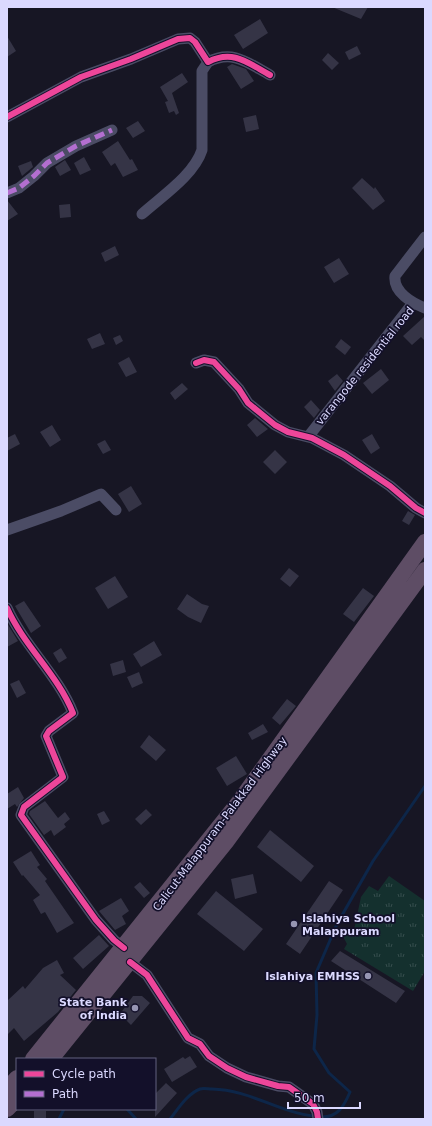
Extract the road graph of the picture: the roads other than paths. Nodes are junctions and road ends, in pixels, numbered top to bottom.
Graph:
1 (208, 62) junction
2 (270, 76) dead end
3 (7, 117) edge
4 (112, 130) dead end
5 (7, 193) edge
6 (142, 214) dead end
7 (425, 237) edge
8 (413, 303) junction
9 (425, 308) edge
10 (196, 363) dead end
11 (308, 437) junction
12 (116, 510) dead end
13 (425, 513) edge
14 (7, 530) edge
15 (425, 542) edge
16 (425, 570) edge
17 (7, 608) edge
18 (127, 955) junction
19 (34, 1058) edge
20 (52, 1058) edge
21 (16, 1079) edge
22 (7, 1089) edge
23 (16, 1100) edge
24 (7, 1109) edge
25 (317, 1115) edge

1 - 2 street
1 - 3 street
1 - 6 street
4 - 5 street
7 - 8 street
8 - 9 street, varangode residential road
8 - 11 street, varangode residential road
10 - 11 street
11 - 13 street
12 - 14 street
15 - 18 highway, Calicut-Malappuram-Palakkad Highway
16 - 18 highway, Calicut-Malappuram-Palakkad Highway
17 - 18 street
18 - 19 highway, Calicut-Malappuram-Palakkad Highway
18 - 20 highway, Calicut-Malappuram-Palakkad Highway
18 - 25 street
21 - 22 highway
23 - 24 highway

